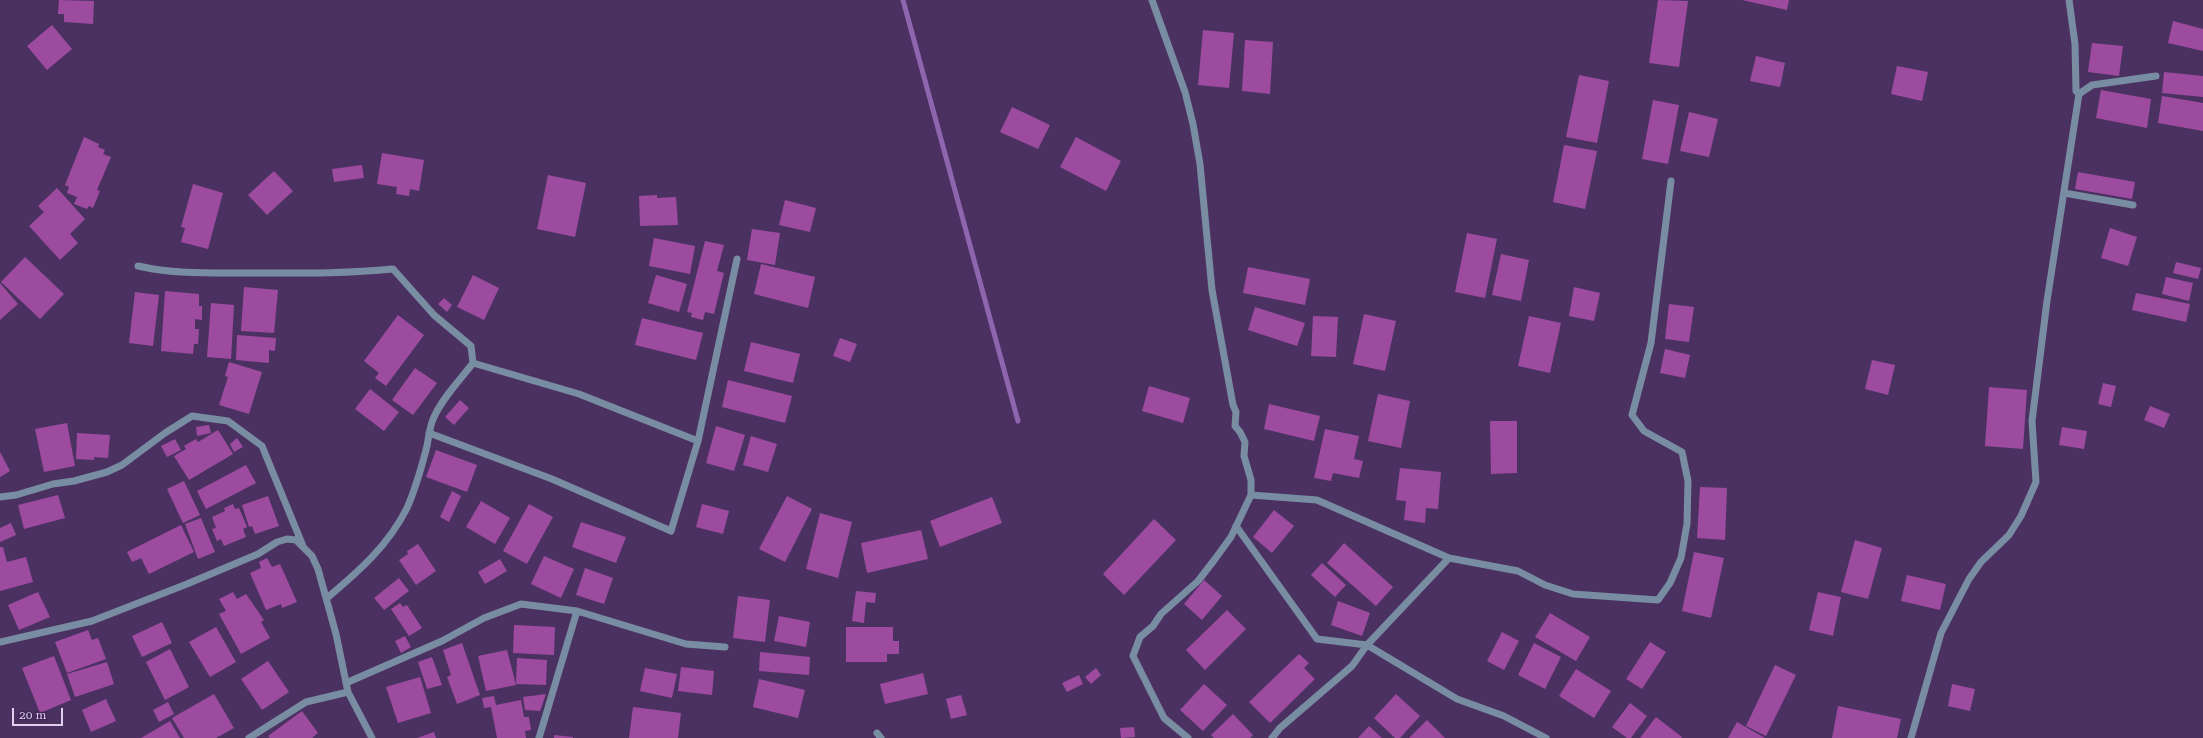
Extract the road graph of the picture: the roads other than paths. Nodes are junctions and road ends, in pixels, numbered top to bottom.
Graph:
1 (1152, 0) edge
2 (2070, 0) edge
3 (2156, 76) dead end
4 (2079, 94) junction
5 (1671, 181) dead end
6 (2064, 193) junction
7 (2132, 205) dead end
8 (737, 259) dead end
9 (138, 266) dead end
10 (473, 363) junction
11 (429, 433) junction
12 (698, 441) junction
13 (1250, 495) junction
14 (0, 496) edge
15 (1236, 526) junction
16 (304, 548) junction
17 (1449, 558) junction
18 (327, 598) junction
19 (577, 611) junction
20 (0, 642) edge
21 (1367, 646) junction
22 (725, 647) dead end
23 (346, 683) junction
24 (348, 692) junction
25 (249, 738) edge
26 (372, 738) edge
27 (539, 738) edge
28 (1188, 738) edge
29 (1272, 738) edge
30 (1546, 738) edge
31 (1911, 738) edge

1 - 13 street
2 - 4 street
3 - 4 street
4 - 6 street
5 - 17 street
6 - 7 street
6 - 31 street
8 - 12 street
9 - 10 street
10 - 11 street
10 - 12 street
11 - 12 street
11 - 18 street
13 - 15 street
13 - 17 street
14 - 16 street
15 - 21 street
15 - 28 street
16 - 18 street
16 - 20 street
17 - 21 street
18 - 23 street
19 - 22 street
19 - 23 street
19 - 27 street
21 - 29 street
21 - 30 street
23 - 24 street
24 - 25 street
24 - 26 street

